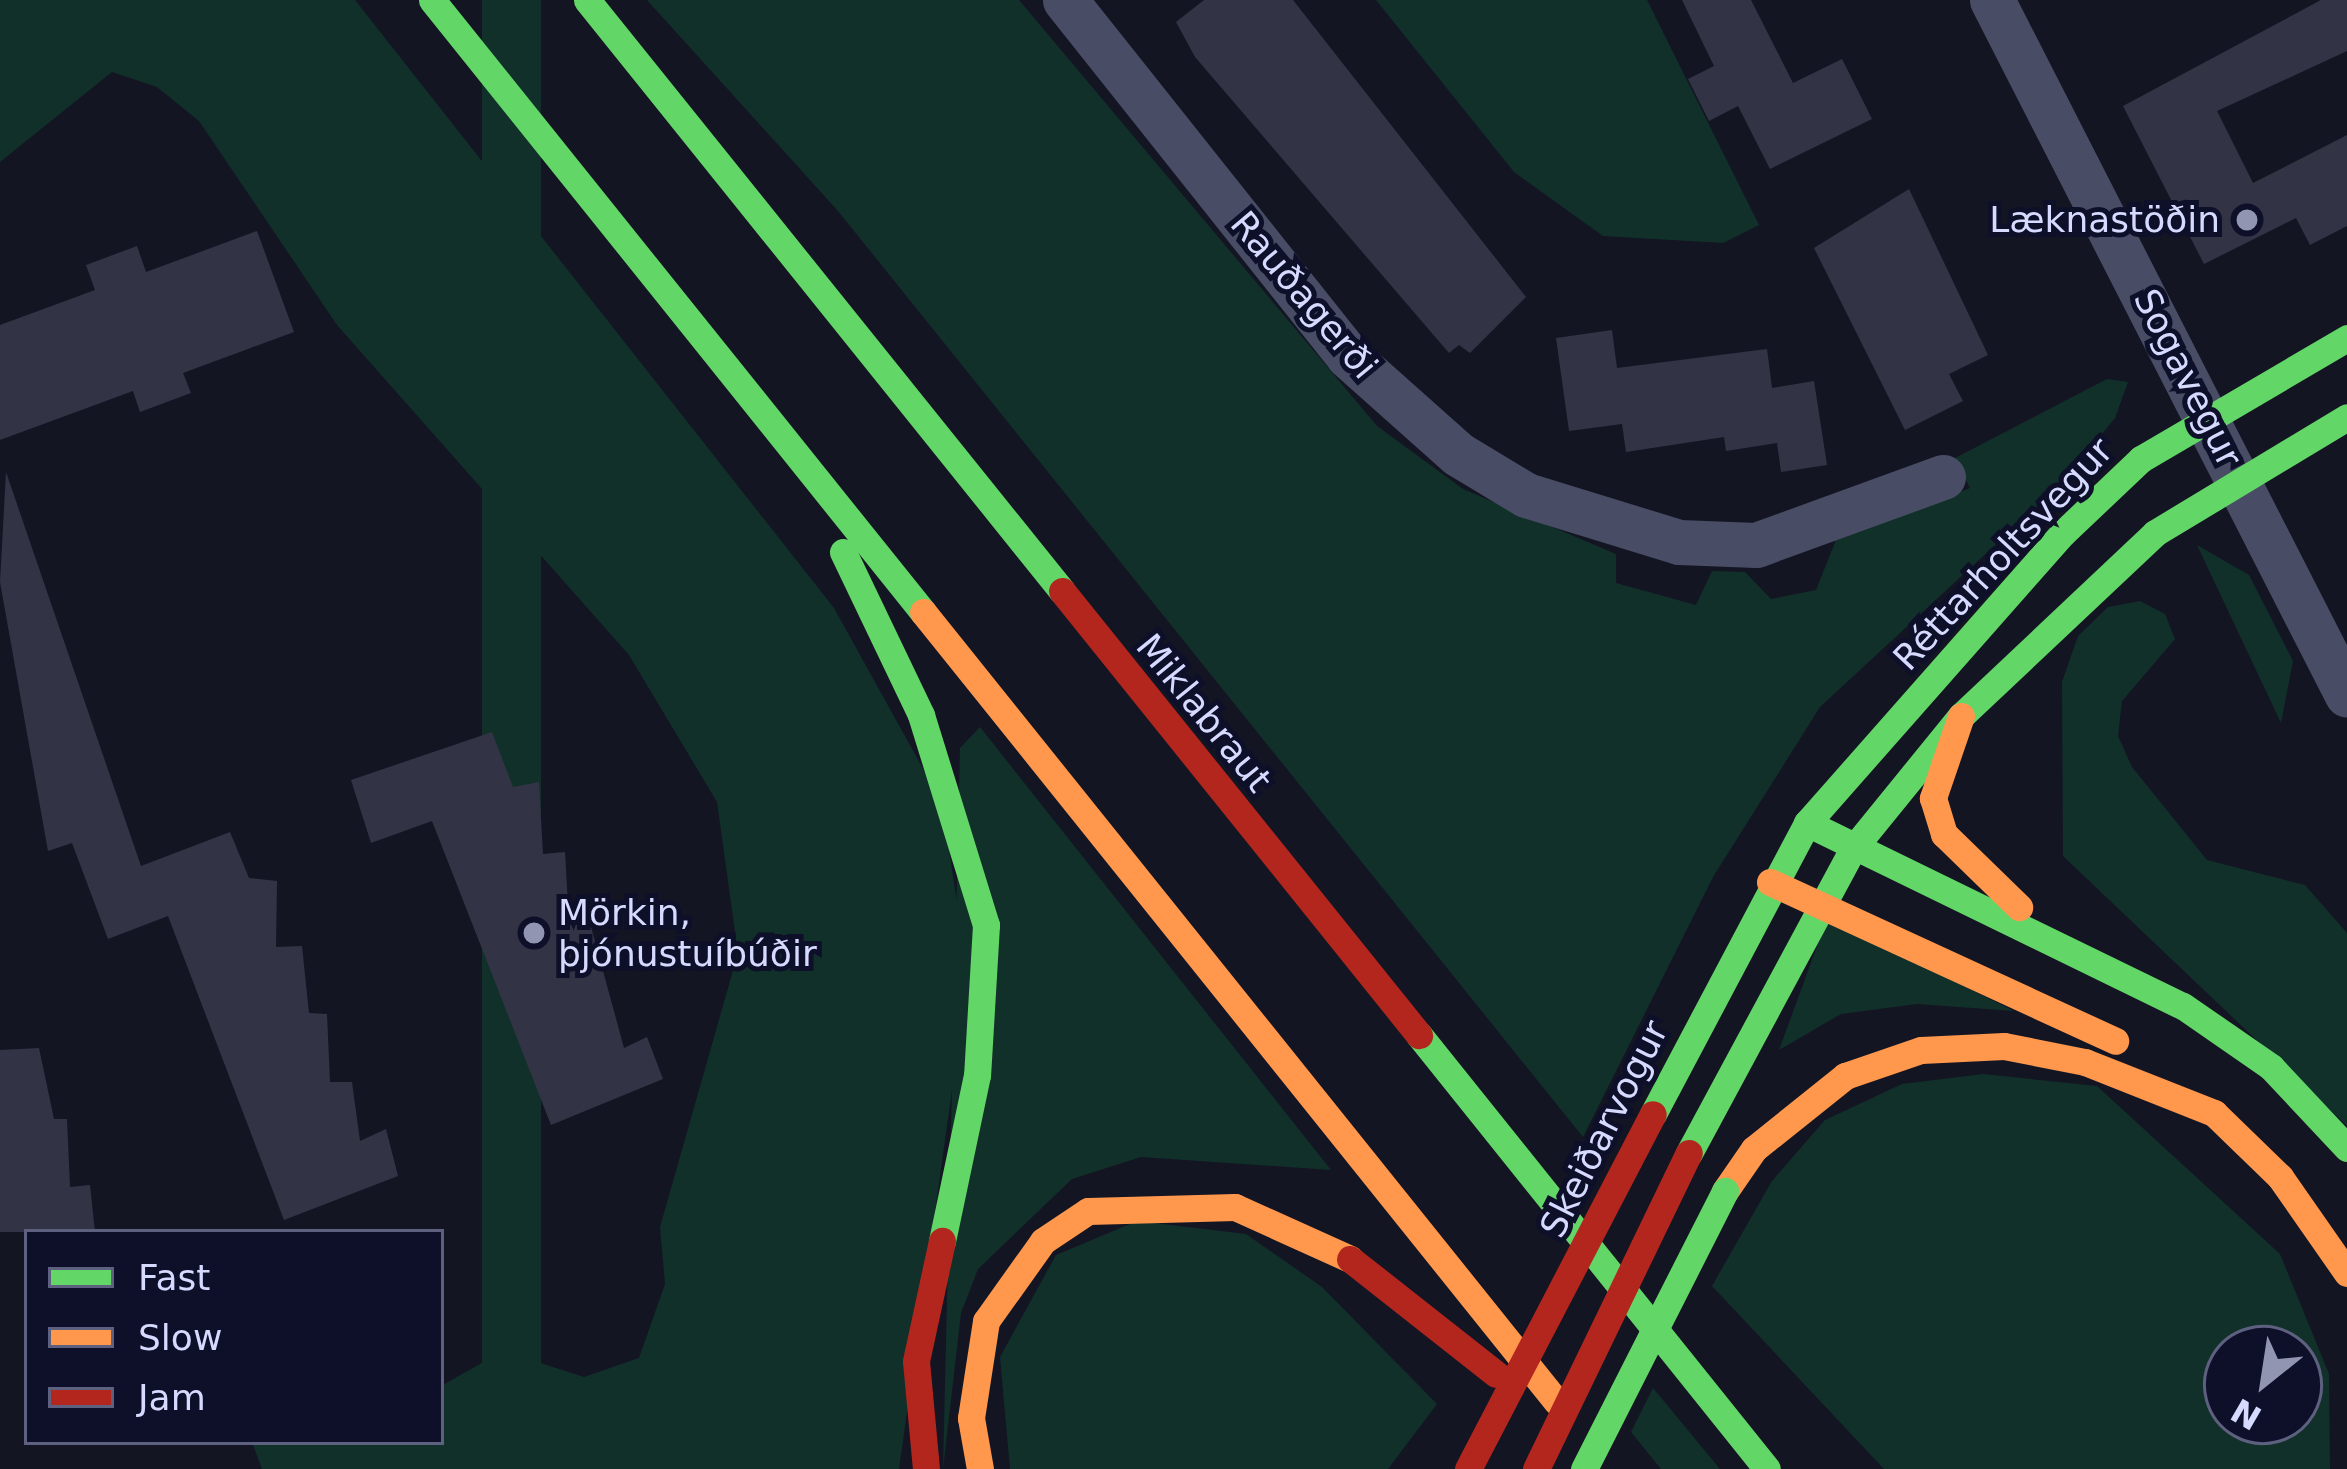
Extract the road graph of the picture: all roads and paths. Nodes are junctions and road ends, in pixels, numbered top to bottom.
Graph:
1 (432, 0) edge
2 (587, 0) edge
3 (1065, 0) edge
4 (1992, 0) edge
5 (2347, 338) edge
6 (2210, 417) junction
7 (2347, 417) edge
8 (796, 451) junction
9 (1943, 477) dead end
10 (2238, 478) junction
11 (2347, 695) edge
12 (1961, 716) junction
13 (1807, 823) junction
14 (1852, 850) junction
15 (1769, 882) junction
16 (1820, 907) junction
17 (2101, 964) junction
18 (2214, 1113) junction
19 (2347, 1148) edge
20 (2347, 1273) edge
21 (1669, 1347) junction
22 (1786, 1442) dead end
23 (926, 1469) edge
24 (980, 1469) edge
25 (1468, 1469) edge
26 (1536, 1469) edge
27 (1584, 1469) edge
28 (1598, 1469) edge
29 (1610, 1469) edge
30 (1767, 1469) edge

1 - 8 main road
2 - 21 main road, Miklabraut
3 - 9 street, Rauðagerði
4 - 6 street, Sogavegur
5 - 6 main road, Réttarholtsvegur
6 - 10 street, Sogavegur
6 - 13 main road, Réttarholtsvegur
7 - 10 main road
8 - 23 main road
8 - 29 main road
10 - 11 street, Sogavegur
10 - 12 main road
12 - 14 main road
12 - 17 main road
13 - 14 main road
13 - 15 main road, Skeiðarvogur
14 - 16 main road
14 - 17 main road
15 - 16 main road
15 - 25 main road, Skeiðarvogur, bridge
16 - 18 main road
16 - 26 main road, bridge
17 - 19 main road
18 - 20 main road
18 - 27 main road, bridge
21 - 22 main road
21 - 30 main road, Miklabraut
24 - 28 main road

